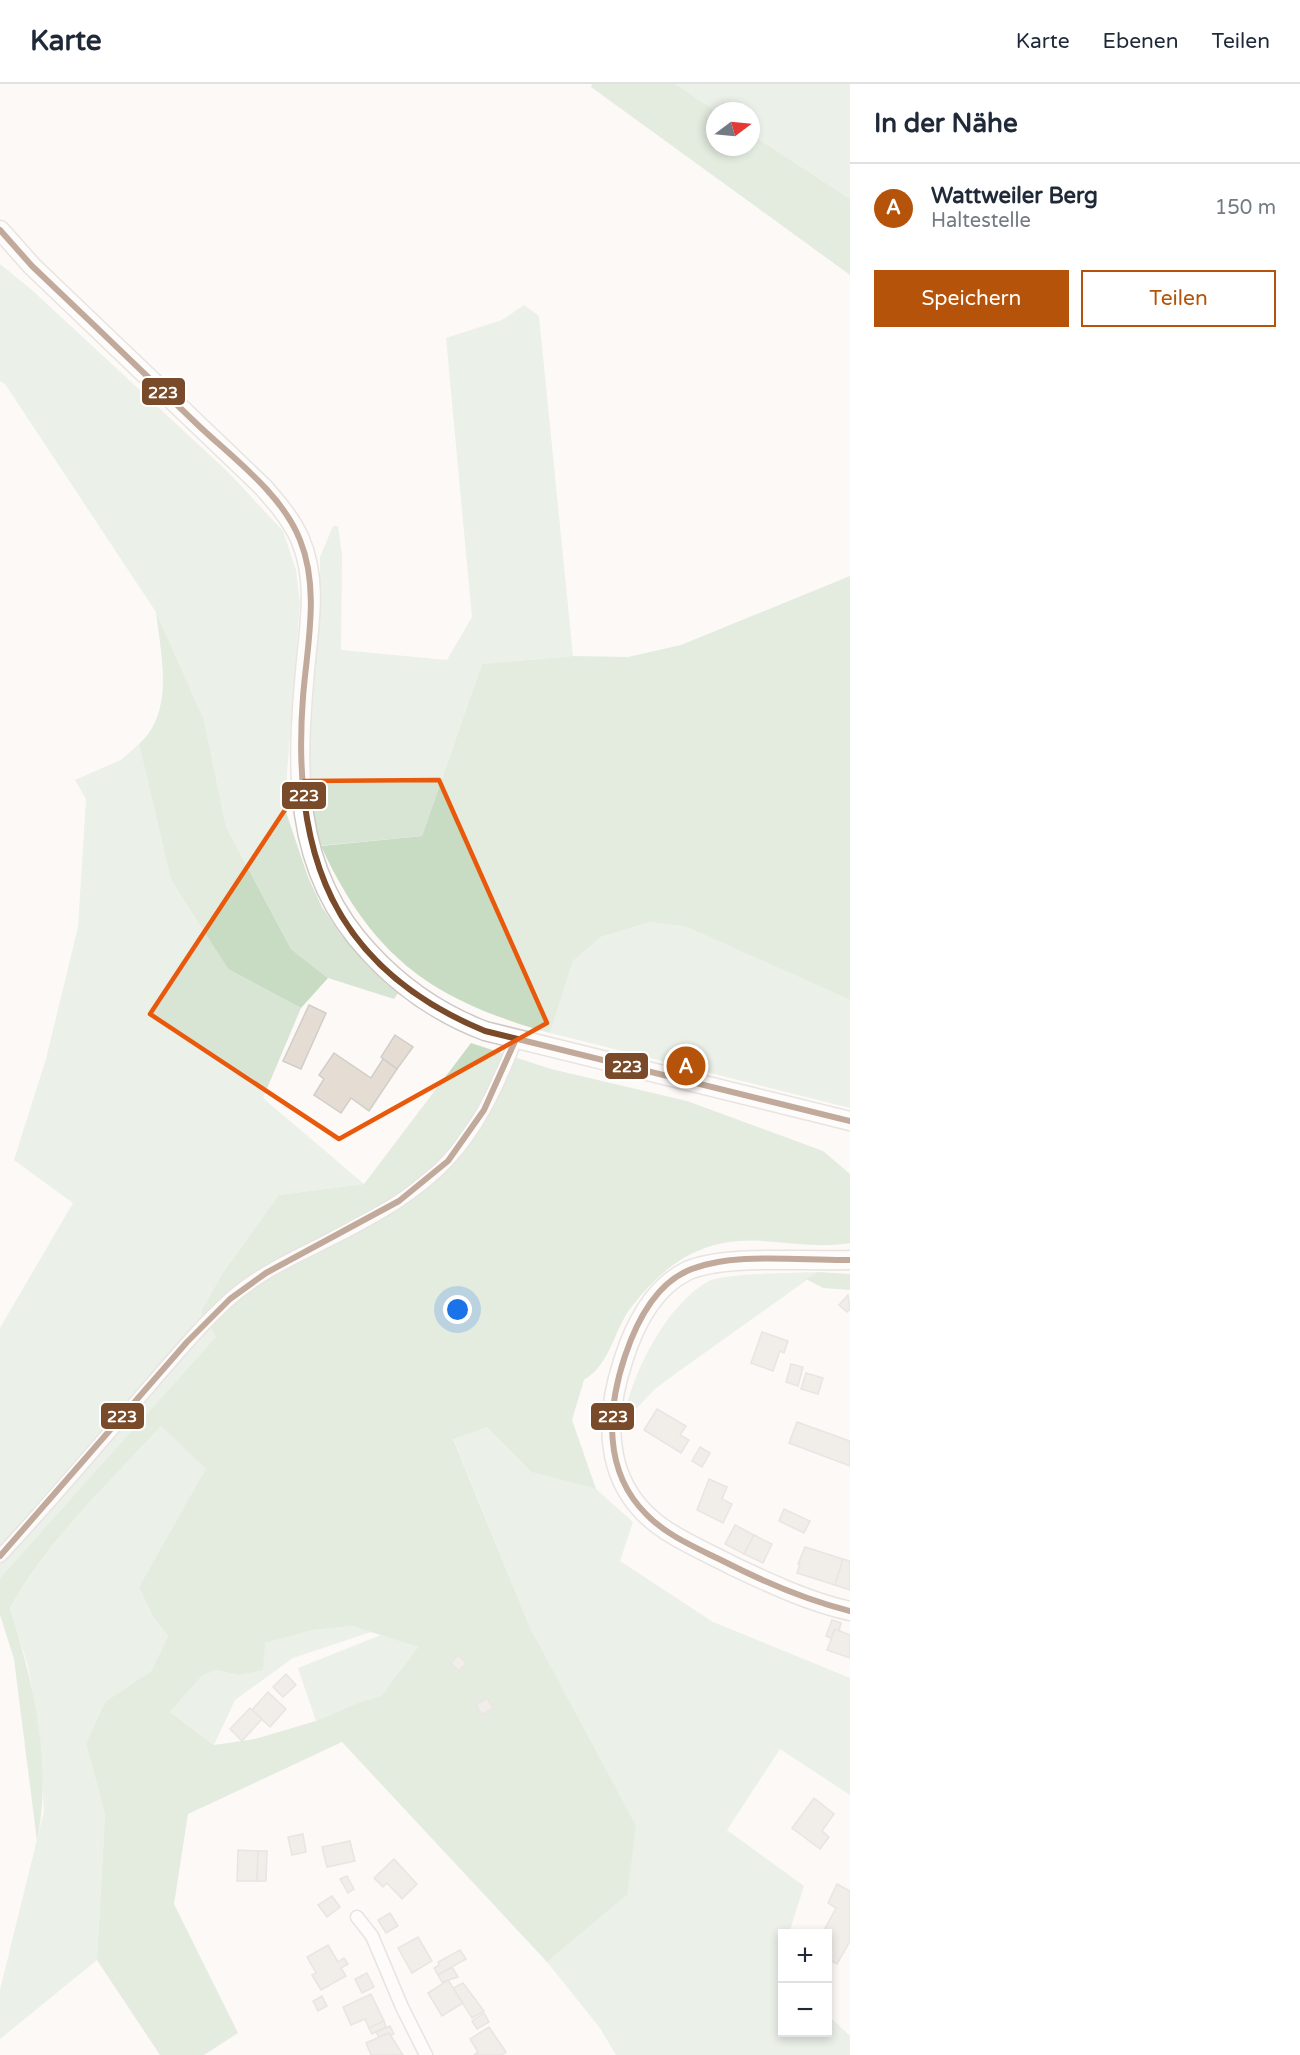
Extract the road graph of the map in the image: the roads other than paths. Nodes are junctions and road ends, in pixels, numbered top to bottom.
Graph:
1 (0, 230) edge
2 (516, 1039) junction
3 (850, 1121) edge
4 (850, 1260) edge
5 (0, 1556) edge
6 (850, 1611) edge
7 (357, 1917) dead end
8 (426, 2055) edge

1 - 2 street
2 - 3 street
2 - 5 street
4 - 6 street
7 - 8 street

